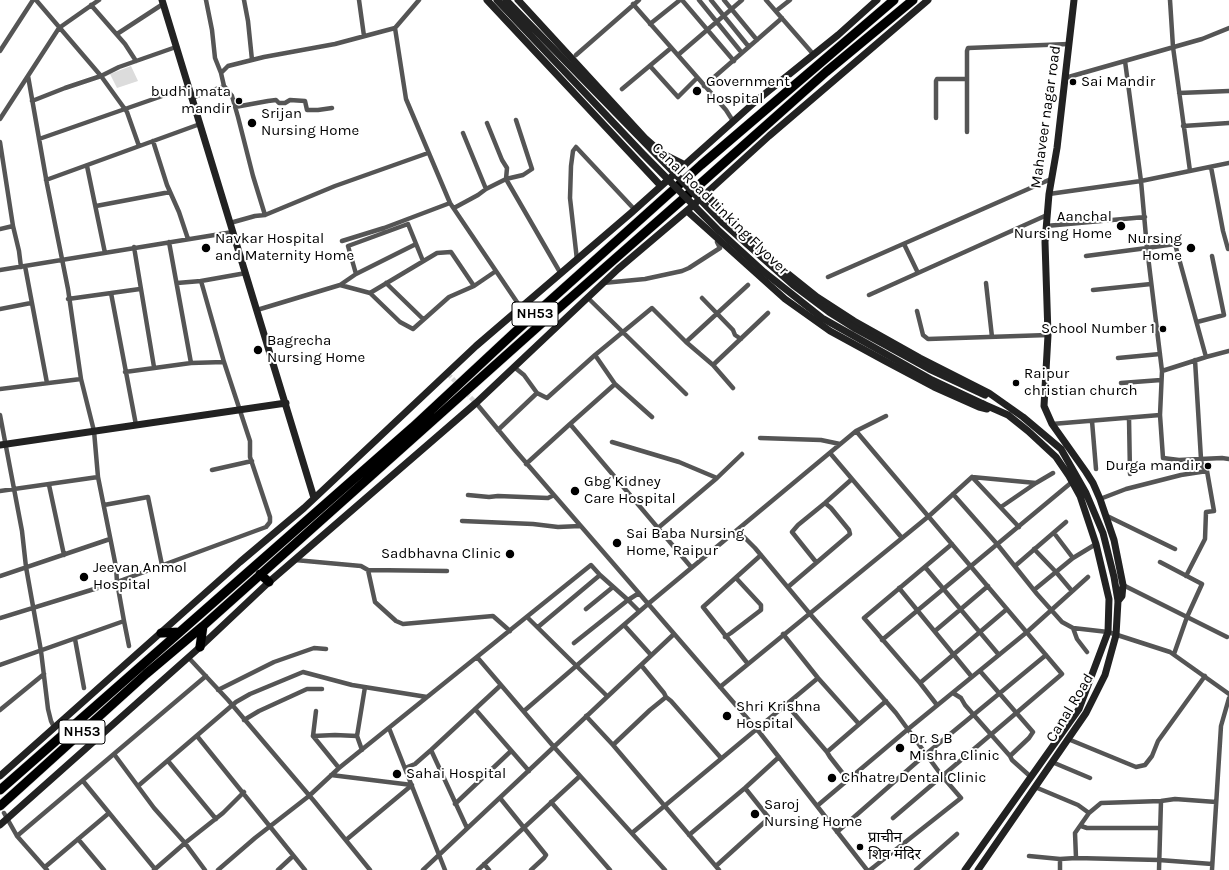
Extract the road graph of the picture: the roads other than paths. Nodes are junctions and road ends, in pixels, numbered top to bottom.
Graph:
1 (34, 0) edge
2 (99, 0) edge
3 (206, 0) edge
4 (244, 0) edge
5 (359, 0) edge
6 (419, 0) edge
7 (487, 0) edge
8 (497, 0) edge
9 (506, 0) edge
10 (518, 0) edge
11 (638, 0) edge
12 (681, 0) edge
13 (699, 0) edge
14 (711, 0) edge
15 (724, 0) edge
16 (742, 0) edge
17 (766, 0) edge
18 (790, 0) edge
19 (877, 0) edge
20 (894, 0) edge
21 (913, 0) edge
22 (928, 0) edge
23 (1074, 0) edge
24 (1170, 0) edge
25 (162, 2) edge
26 (633, 4) junction
27 (91, 5) junction
28 (732, 9) junction
29 (776, 11) junction
30 (724, 15) junction
31 (782, 18) junction
32 (716, 22) junction
33 (650, 24) junction
34 (59, 28) junction
35 (395, 28) junction
36 (1229, 28) edge
37 (707, 30) junction
38 (117, 34) junction
39 (364, 36) junction
40 (0, 39) edge
41 (757, 40) junction
42 (5, 43) junction
43 (1069, 44) junction
44 (176, 47) junction
45 (749, 47) junction
46 (1173, 47) junction
47 (671, 48) junction
48 (0, 51) edge
49 (742, 53) junction
50 (576, 55) dead end
51 (678, 55) junction
52 (814, 55) junction
53 (252, 60) junction
54 (734, 60) junction
55 (136, 61) junction
56 (1125, 61) junction
57 (650, 66) junction
58 (222, 73) junction
59 (28, 76) junction
60 (101, 76) junction
61 (697, 78) junction
62 (1065, 78) junction
63 (967, 79) junction
64 (224, 86) junction
65 (704, 86) junction
66 (188, 87) junction
67 (622, 89) dead end
68 (1229, 91) edge
69 (1179, 93) junction
70 (192, 98) junction
71 (32, 100) junction
72 (235, 107) junction
73 (124, 108) junction
74 (332, 108) dead end
75 (936, 118) dead end
76 (0, 119) edge
77 (516, 120) dead end
78 (733, 121) junction
79 (487, 123) dead end
80 (1229, 123) edge
81 (200, 124) junction
82 (1183, 126) junction
83 (967, 132) dead end
84 (463, 133) dead end
85 (39, 140) junction
86 (153, 141) junction
87 (0, 142) edge
88 (139, 146) junction
89 (428, 153) junction
90 (1229, 163) edge
91 (685, 165) junction
92 (87, 166) junction
93 (1211, 167) junction
94 (1190, 171) junction
95 (506, 179) junction
96 (1051, 179) junction
97 (46, 180) junction
98 (1141, 180) junction
99 (661, 186) junction
100 (486, 189) junction
101 (170, 192) junction
102 (706, 194) junction
103 (1049, 194) junction
104 (450, 203) junction
105 (96, 206) junction
106 (454, 208) junction
107 (635, 210) junction
108 (687, 211) junction
109 (265, 214) junction
110 (1047, 215) junction
111 (1145, 217) junction
112 (230, 223) junction
113 (13, 226) junction
114 (1046, 226) junction
115 (0, 229) edge
116 (709, 229) junction
117 (233, 232) junction
118 (188, 239) junction
119 (342, 241) dead end
120 (169, 242) junction
121 (416, 244) junction
122 (904, 244) junction
123 (134, 247) junction
124 (1147, 248) junction
125 (1228, 249) dead end
126 (105, 252) junction
127 (1086, 256) dead end
128 (1212, 256) dead end
129 (62, 260) junction
130 (576, 260) junction
131 (423, 261) junction
132 (23, 266) junction
133 (0, 270) edge
134 (496, 271) junction
135 (246, 273) junction
136 (356, 274) junction
137 (560, 274) junction
138 (918, 274) junction
139 (828, 277) dead end
140 (201, 281) junction
141 (177, 283) junction
142 (386, 283) junction
143 (603, 283) junction
144 (986, 283) dead end
145 (1151, 284) junction
146 (340, 285) junction
147 (748, 285) dead end
148 (474, 286) junction
149 (140, 289) junction
150 (1093, 290) dead end
151 (111, 293) junction
152 (370, 293) junction
153 (869, 295) dead end
154 (588, 298) junction
155 (702, 298) dead end
156 (68, 299) junction
157 (31, 303) junction
158 (521, 308) junction
159 (0, 309) edge
160 (257, 310) junction
161 (917, 311) dead end
162 (768, 313) dead end
163 (716, 314) junction
164 (423, 319) junction
165 (1197, 322) junction
166 (622, 333) junction
167 (1048, 335) junction
168 (992, 337) junction
169 (740, 339) junction
170 (686, 342) junction
171 (1229, 351) edge
172 (1160, 354) junction
173 (595, 355) junction
174 (1206, 357) junction
175 (1118, 358) dead end
176 (1195, 360) junction
177 (224, 362) junction
178 (191, 363) junction
179 (712, 365) junction
180 (514, 367) junction
181 (154, 368) junction
182 (1162, 371) junction
183 (125, 372) junction
184 (81, 379) junction
185 (1161, 380) junction
186 (47, 383) junction
187 (1121, 383) dead end
188 (614, 384) junction
189 (733, 388) dead end
190 (0, 389) edge
191 (537, 393) junction
192 (686, 394) dead end
193 (286, 403) junction
194 (476, 403) junction
195 (1006, 406) junction
196 (239, 410) junction
197 (1003, 413) junction
198 (0, 415) edge
199 (1160, 415) junction
200 (886, 416) dead end
201 (652, 417) dead end
202 (1129, 418) junction
203 (1092, 421) junction
204 (570, 424) junction
205 (1052, 424) junction
206 (136, 425) junction
207 (498, 430) junction
208 (94, 431) junction
209 (856, 431) junction
210 (760, 438) dead end
211 (612, 442) dead end
212 (2, 444) edge
213 (840, 444) junction
214 (830, 453) junction
215 (742, 454) dead end
216 (1201, 459) junction
217 (1229, 459) edge
218 (252, 461) junction
219 (526, 464) junction
220 (1096, 469) dead end
221 (212, 470) dead end
222 (1207, 471) junction
223 (1053, 473) dead end
224 (1130, 474) dead end
225 (98, 477) junction
226 (972, 477) junction
227 (717, 478) junction
228 (852, 479) junction
229 (1072, 482) junction
230 (1036, 483) junction
231 (49, 485) junction
232 (14, 489) junction
233 (0, 491) edge
234 (953, 494) junction
235 (468, 495) dead end
236 (554, 495) junction
237 (314, 498) junction
238 (1100, 499) junction
239 (825, 503) junction
240 (104, 505) junction
241 (1001, 507) junction
242 (929, 516) junction
243 (1105, 516) junction
244 (462, 521) dead end
245 (1066, 522) dead end
246 (580, 526) junction
247 (1019, 527) junction
248 (658, 528) junction
249 (737, 530) junction
250 (1054, 533) junction
251 (902, 538) junction
252 (110, 539) junction
253 (952, 544) junction
254 (998, 544) junction
255 (1096, 544) junction
256 (1034, 549) junction
257 (1175, 550) dead end
258 (64, 555) junction
259 (761, 555) junction
260 (1073, 558) junction
261 (295, 560) junction
262 (816, 562) junction
263 (1160, 562) dead end
264 (162, 565) junction
265 (971, 566) junction
266 (1015, 566) junction
267 (691, 567) junction
268 (925, 567) junction
269 (26, 568) junction
270 (368, 570) junction
271 (448, 571) dead end
272 (1056, 572) junction
273 (260, 574) junction
274 (600, 575) junction
275 (0, 576) edge
276 (1186, 576) junction
277 (1088, 577) dead end
278 (736, 578) junction
279 (116, 582) junction
280 (269, 582) junction
281 (1123, 585) junction
282 (988, 586) junction
283 (613, 587) junction
284 (788, 587) junction
285 (899, 588) junction
286 (943, 589) junction
287 (1034, 590) junction
288 (1072, 591) junction
289 (639, 593) junction
290 (628, 600) junction
291 (1118, 602) junction
292 (648, 604) junction
293 (34, 608) junction
294 (586, 609) dead end
295 (960, 609) junction
296 (1007, 609) junction
297 (917, 610) junction
298 (1052, 610) junction
299 (639, 611) junction
300 (810, 614) junction
301 (527, 616) junction
302 (1187, 617) junction
303 (0, 618) edge
304 (124, 621) junction
305 (624, 625) junction
306 (203, 626) junction
307 (538, 627) junction
308 (1073, 628) junction
309 (510, 631) junction
310 (935, 631) junction
311 (180, 632) junction
312 (980, 632) junction
313 (1027, 632) junction
314 (1108, 632) junction
315 (161, 633) junction
316 (674, 634) junction
317 (783, 634) junction
318 (1116, 635) junction
319 (725, 637) junction
320 (1228, 637) dead end
321 (75, 639) junction
322 (882, 640) junction
323 (574, 643) dead end
324 (129, 646) dead end
325 (200, 647) junction
326 (326, 649) dead end
327 (41, 650) junction
328 (1087, 652) dead end
329 (954, 654) junction
330 (1174, 654) junction
331 (651, 655) junction
332 (999, 655) junction
333 (1046, 655) junction
334 (188, 657) junction
335 (477, 657) junction
336 (748, 664) junction
337 (0, 665) edge
338 (576, 665) junction
339 (641, 665) junction
340 (980, 671) junction
341 (44, 674) junction
342 (206, 676) junction
343 (1205, 676) junction
344 (972, 677) junction
345 (818, 678) junction
346 (920, 683) junction
347 (501, 685) junction
348 (365, 687) junction
349 (720, 687) junction
350 (84, 688) dead end
351 (322, 689) dead end
352 (218, 690) junction
353 (953, 693) junction
354 (1000, 693) junction
355 (1229, 694) edge
356 (607, 696) junction
357 (428, 697) junction
358 (666, 697) junction
359 (1229, 698) edge
360 (886, 701) junction
361 (786, 704) junction
362 (233, 706) junction
363 (937, 706) junction
364 (475, 709) junction
365 (0, 710) edge
366 (316, 711) dead end
367 (524, 711) junction
368 (1016, 713) junction
369 (975, 715) junction
370 (586, 716) junction
371 (244, 720) junction
372 (859, 724) junction
373 (54, 727) junction
374 (389, 728) junction
375 (756, 729) junction
376 (907, 730) junction
377 (991, 734) junction
378 (197, 736) junction
379 (313, 736) junction
380 (357, 736) junction
381 (1068, 739) junction
382 (613, 745) junction
383 (554, 747) junction
384 (362, 750) junction
385 (431, 750) junction
386 (511, 750) junction
387 (827, 752) junction
388 (114, 754) junction
389 (926, 754) junction
390 (1010, 756) junction
391 (779, 757) junction
392 (721, 758) junction
393 (168, 761) junction
394 (1052, 762) junction
395 (339, 768) junction
396 (405, 768) junction
397 (529, 771) junction
398 (331, 775) junction
399 (0, 776) edge
400 (580, 776) junction
401 (942, 776) junction
402 (1031, 777) junction
403 (1090, 778) dead end
404 (848, 780) junction
405 (83, 781) junction
406 (412, 785) junction
407 (138, 786) junction
408 (1035, 787) junction
409 (745, 788) junction
410 (0, 790) edge
411 (244, 792) junction
412 (309, 796) junction
413 (500, 798) junction
414 (551, 802) junction
415 (1161, 802) junction
416 (1216, 802) junction
417 (455, 804) junction
418 (665, 806) junction
419 (817, 806) junction
420 (4, 812) edge
421 (110, 813) junction
422 (1089, 813) junction
423 (893, 818) dead end
424 (216, 819) junction
425 (0, 825) edge
426 (270, 826) junction
427 (1081, 826) junction
428 (525, 827) junction
429 (467, 828) junction
430 (1160, 828) junction
431 (837, 832) junction
432 (632, 833) junction
433 (957, 834) dead end
434 (689, 835) junction
435 (17, 836) junction
436 (78, 839) junction
437 (346, 840) junction
438 (185, 843) junction
439 (439, 855) junction
440 (293, 856) junction
441 (1029, 856) dead end
442 (1076, 858) junction
443 (1060, 859) junction
444 (1159, 860) junction
445 (484, 864) junction
446 (1212, 864) junction
447 (718, 868) edge
448 (46, 869) edge
449 (155, 869) edge
450 (104, 870) edge
451 (205, 870) edge
452 (218, 870) edge
453 (278, 870) edge
454 (305, 870) edge
455 (370, 870) edge
456 (423, 870) edge
457 (445, 870) edge
458 (478, 870) edge
459 (489, 870) edge
460 (530, 870) edge
461 (610, 870) edge
462 (665, 870) edge
463 (868, 870) edge
464 (916, 870) edge
465 (965, 870) edge
466 (978, 870) edge
467 (1060, 870) edge
468 (1159, 870) edge
469 (1212, 870) edge

1 - 34 street
1 - 42 street
2 - 27 street
3 - 58 street
4 - 53 street
5 - 39 street
6 - 35 street
7 - 99 main road
8 - 197 main road, Canal Road Linking Flyover, bridge
9 - 195 main road, Canal Road Linking Flyover, bridge
10 - 91 main road
11 - 26 street
12 - 33 street
12 - 37 street
13 - 32 street
14 - 30 street
15 - 28 street
16 - 28 street
17 - 29 street
18 - 29 street
19 - 52 main road
20 - 311 highway, NH53
21 - 273 highway, NH53
22 - 102 main road
23 - 43 main road, Mahaveer nagar road
24 - 46 street
25 - 38 street
25 - 44 main road
26 - 33 street
26 - 50 street
27 - 34 street
27 - 38 street
28 - 30 street
28 - 41 street
29 - 31 street
30 - 32 street
30 - 45 street
31 - 41 street
31 - 52 street
32 - 37 street
32 - 49 street
33 - 47 street
34 - 59 street
34 - 60 street
35 - 39 street
35 - 89 street
36 - 46 street
37 - 51 street
37 - 54 street
38 - 55 street
39 - 53 street
40 - 42 street
41 - 45 street
42 - 48 street
43 - 62 main road, Mahaveer nagar road
43 - 63 street
44 - 55 street
44 - 66 main road
45 - 49 street
46 - 56 street
46 - 69 street
47 - 51 street
47 - 57 street
49 - 54 street
51 - 61 street
52 - 78 main road
53 - 58 street
54 - 65 street
55 - 60 street
56 - 62 street
56 - 98 street
57 - 61 street
57 - 67 street
58 - 64 street
59 - 71 street
59 - 76 street
60 - 71 street
60 - 73 street
61 - 65 street
62 - 96 main road, Mahaveer nagar road
63 - 75 street
63 - 83 street
64 - 70 street
64 - 72 street
65 - 78 street
66 - 70 main road
66 - 73 street
68 - 69 street
69 - 82 street
70 - 81 main road
71 - 85 street
72 - 74 street
72 - 109 street
73 - 85 street
73 - 88 street
77 - 95 street
78 - 91 main road
79 - 95 street
80 - 82 street
81 - 86 street
81 - 112 main road
82 - 94 street
84 - 100 street
85 - 97 street
86 - 88 street
86 - 101 street
87 - 113 street
88 - 92 street
89 - 104 street
89 - 109 street
90 - 93 street
91 - 99 main road
92 - 97 street
92 - 105 street
93 - 94 street
93 - 125 street
94 - 98 street
95 - 100 street
95 - 137 street
96 - 103 main road, Mahaveer nagar road
96 - 122 street
97 - 129 street
98 - 103 street
98 - 111 street
99 - 107 main road
100 - 106 street
101 - 105 street
101 - 118 street
102 - 108 main road
102 - 195 main road
103 - 110 main road, Mahaveer nagar road
104 - 106 street
104 - 119 street
105 - 126 street
106 - 134 street
107 - 130 main road
107 - 130 street
108 - 116 main road
108 - 143 main road
109 - 112 street
110 - 114 main road, Mahaveer nagar road
110 - 138 street
111 - 114 street
111 - 124 street
112 - 117 main road
113 - 115 street
113 - 132 street
114 - 167 main road, Mahaveer nagar road
116 - 143 street
116 - 197 main road
117 - 118 street
117 - 135 main road
118 - 120 street
120 - 123 street
120 - 141 street
121 - 131 street
121 - 136 street
121 - 136 street
122 - 138 street
122 - 139 street
123 - 126 street
123 - 149 street
124 - 127 street
124 - 145 street
124 - 165 street
126 - 129 street
128 - 165 street
129 - 132 street
129 - 156 street
130 - 137 main road
131 - 142 street
131 - 148 street
132 - 133 street
132 - 157 street
134 - 148 street
134 - 158 street
135 - 140 street
135 - 160 main road
136 - 146 street
137 - 158 main road
138 - 153 street
140 - 141 street
140 - 177 street
141 - 178 street
142 - 152 street
142 - 164 street
143 - 154 main road
144 - 168 street
145 - 150 street
145 - 172 street
146 - 152 street
146 - 160 street
147 - 163 street
148 - 164 street
149 - 151 street
149 - 181 street
151 - 156 street
151 - 183 street
152 - 164 street
154 - 166 street
154 - 180 main road
155 - 163 street
156 - 184 street
157 - 159 street
157 - 186 street
158 - 237 main road
160 - 193 main road
161 - 168 street
162 - 169 street
163 - 169 street
163 - 170 street
165 - 174 street
166 - 170 street
166 - 173 street
166 - 192 street
167 - 168 street
167 - 205 main road, Mahaveer nagar road
169 - 179 street
170 - 179 street
171 - 174 street
172 - 175 street
172 - 182 street
173 - 188 street
173 - 191 street
174 - 176 street
176 - 182 street
176 - 216 street
177 - 178 street
177 - 196 street
178 - 181 street
179 - 189 street
180 - 191 street
180 - 194 main road
181 - 183 street
182 - 185 street
183 - 206 street
184 - 186 street
184 - 208 street
185 - 187 street
185 - 199 street
186 - 190 street
188 - 201 street
188 - 204 street
191 - 207 street
193 - 196 main road
193 - 237 main road
194 - 207 street
194 - 261 main road
195 - 291 main road, Canal Road
196 - 206 main road
196 - 218 street
197 - 229 main road, Canal Road
198 - 212 street
199 - 202 street
199 - 216 street
200 - 209 street
202 - 203 street
202 - 224 street
203 - 205 street
203 - 220 street
204 - 219 street
204 - 248 street
205 - 238 main road
206 - 208 main road
207 - 219 street
208 - 212 main road
208 - 225 street
209 - 213 street
209 - 242 street
210 - 213 street
211 - 227 street
212 - 232 street
213 - 214 street
214 - 228 street
214 - 249 street
215 - 227 street
216 - 217 street
216 - 222 street
218 - 221 street
218 - 264 street
219 - 236 street
222 - 238 street
222 - 276 street
223 - 230 street
225 - 231 street
225 - 240 street
226 - 230 street
226 - 234 street
226 - 241 street
227 - 248 street
228 - 239 street
228 - 251 street
229 - 247 street
229 - 255 main road, Canal Road
230 - 241 street
231 - 232 street
231 - 258 street
232 - 233 street
232 - 269 street
234 - 242 street
234 - 254 street
235 - 236 street
236 - 246 street
237 - 315 main road
238 - 243 main road
239 - 262 street
239 - 262 street
240 - 252 street
240 - 264 street
241 - 247 street
242 - 251 street
242 - 253 street
243 - 257 street
243 - 281 main road
244 - 246 street
245 - 250 street
246 - 289 street
247 - 254 street
248 - 267 street
249 - 259 street
249 - 267 street
250 - 256 street
250 - 260 street
251 - 300 street
252 - 258 street
252 - 279 street
253 - 265 street
253 - 268 street
254 - 265 street
254 - 266 street
255 - 260 street
255 - 314 main road, Canal Road
256 - 266 street
256 - 272 street
258 - 269 street
259 - 278 street
259 - 284 street
260 - 272 street
261 - 270 street
261 - 280 main road
262 - 284 street
263 - 276 street
264 - 279 street
265 - 282 street
265 - 286 street
266 - 287 street
267 - 292 street
268 - 285 street
268 - 286 street
269 - 275 street
269 - 293 street
270 - 271 street
270 - 309 street
272 - 287 street
272 - 288 street
273 - 280 highway
273 - 306 highway, NH53
274 - 283 street
274 - 301 street
274 - 307 street
276 - 302 street
277 - 288 street
278 - 319 street
278 - 319 street
279 - 293 street
279 - 304 street
280 - 325 main road
281 - 291 main road
281 - 302 street
282 - 295 street
282 - 296 street
283 - 290 street
283 - 294 street
284 - 300 street
285 - 297 street
285 - 322 street
286 - 295 street
286 - 297 street
287 - 298 street
288 - 298 street
289 - 290 street
289 - 292 street
290 - 299 street
290 - 323 street
291 - 318 main road, Canal Road
292 - 299 street
292 - 316 street
293 - 303 street
293 - 327 street
295 - 310 street
295 - 312 street
296 - 312 street
296 - 313 street
297 - 310 street
297 - 322 street
298 - 308 street
298 - 313 street
299 - 305 street
300 - 317 street
300 - 360 street
301 - 307 street
301 - 309 street
302 - 320 street
302 - 330 street
304 - 321 street
304 - 324 street
305 - 331 street
305 - 338 street
306 - 325 highway
306 - 420 highway, NH53
307 - 338 street
308 - 314 street
308 - 328 street
309 - 335 street
310 - 329 street
311 - 315 highway
311 - 410 highway, NH53
312 - 329 street
312 - 332 street
313 - 332 street
313 - 333 street
314 - 318 street
314 - 402 main road, Canal Road
315 - 373 main road
316 - 331 street
316 - 349 street
317 - 336 street
317 - 345 street
318 - 330 street
318 - 381 main road, Canal Road
319 - 336 street
321 - 327 street
321 - 350 street
322 - 346 street
325 - 334 main road
326 - 352 street
327 - 337 street
327 - 341 street
329 - 344 street
329 - 346 street
330 - 343 street
331 - 339 street
332 - 340 street
333 - 354 street
333 - 368 street
334 - 342 street
334 - 420 main road
335 - 347 street
335 - 357 street
336 - 349 street
338 - 356 street
338 - 367 street
339 - 356 street
339 - 358 street
340 - 344 street
340 - 354 street
341 - 365 street
341 - 373 street
342 - 352 street
342 - 388 street
343 - 355 street
343 - 381 street
344 - 353 street
345 - 361 street
345 - 372 street
346 - 363 street
347 - 364 street
347 - 367 street
348 - 357 street
348 - 362 street
348 - 380 street
349 - 375 street
351 - 371 street
352 - 362 street
353 - 363 street
353 - 369 street
354 - 368 street
354 - 369 street
356 - 370 street
357 - 374 street
358 - 382 street
358 - 392 street
359 - 416 street
360 - 372 street
360 - 376 street
361 - 375 street
361 - 387 street
362 - 371 street
362 - 378 street
363 - 376 street
364 - 385 street
364 - 386 street
366 - 379 street
367 - 383 street
368 - 377 street
368 - 390 street
369 - 377 street
369 - 389 street
370 - 382 street
370 - 383 street
371 - 412 street
372 - 387 street
373 - 399 main road
374 - 384 street
374 - 396 street
375 - 391 street
375 - 392 street
376 - 389 street
376 - 404 street
377 - 390 street
377 - 401 street
378 - 393 street
378 - 411 street
379 - 380 street
379 - 395 street
380 - 384 street
381 - 394 main road, Canal Road
382 - 418 street
383 - 397 street
383 - 400 street
384 - 395 street
385 - 396 street
385 - 417 street
386 - 397 street
386 - 417 street
387 - 404 street
388 - 405 street
388 - 407 street
389 - 401 street
389 - 431 street
390 - 402 street
391 - 409 street
391 - 419 street
392 - 418 street
393 - 407 street
393 - 424 street
394 - 403 street
394 - 408 main road, Canal Road
395 - 398 street
396 - 406 street
397 - 413 street
398 - 406 street
398 - 412 street
400 - 414 street
400 - 432 street
401 - 423 street
401 - 463 street
402 - 465 main road, Canal Road
404 - 419 street
405 - 421 street
405 - 435 street
406 - 437 street
406 - 439 street
407 - 438 street
408 - 422 street
408 - 466 main road, Canal Road
409 - 434 street
409 - 447 street
411 - 424 street
411 - 426 street
412 - 426 street
412 - 437 street
413 - 428 street
413 - 429 street
414 - 428 street
414 - 461 street
415 - 416 street
415 - 422 street
415 - 430 street
416 - 446 street
417 - 429 street
418 - 432 street
418 - 434 street
419 - 431 street
420 - 425 main road
420 - 435 street
421 - 436 street
421 - 449 street
422 - 427 street
424 - 438 street
426 - 440 street
426 - 452 street
427 - 430 street
427 - 442 street
428 - 445 street
428 - 460 street
429 - 439 street
430 - 444 street
431 - 463 street
432 - 462 street
433 - 464 street
434 - 447 street
435 - 448 street
436 - 448 street
436 - 450 street
437 - 455 street
438 - 449 street
438 - 451 street
439 - 456 street
439 - 457 street
440 - 453 street
440 - 454 street
441 - 443 street
442 - 443 street
442 - 444 street
443 - 467 street
444 - 446 street
444 - 468 street
445 - 458 street
445 - 459 street
446 - 469 street

